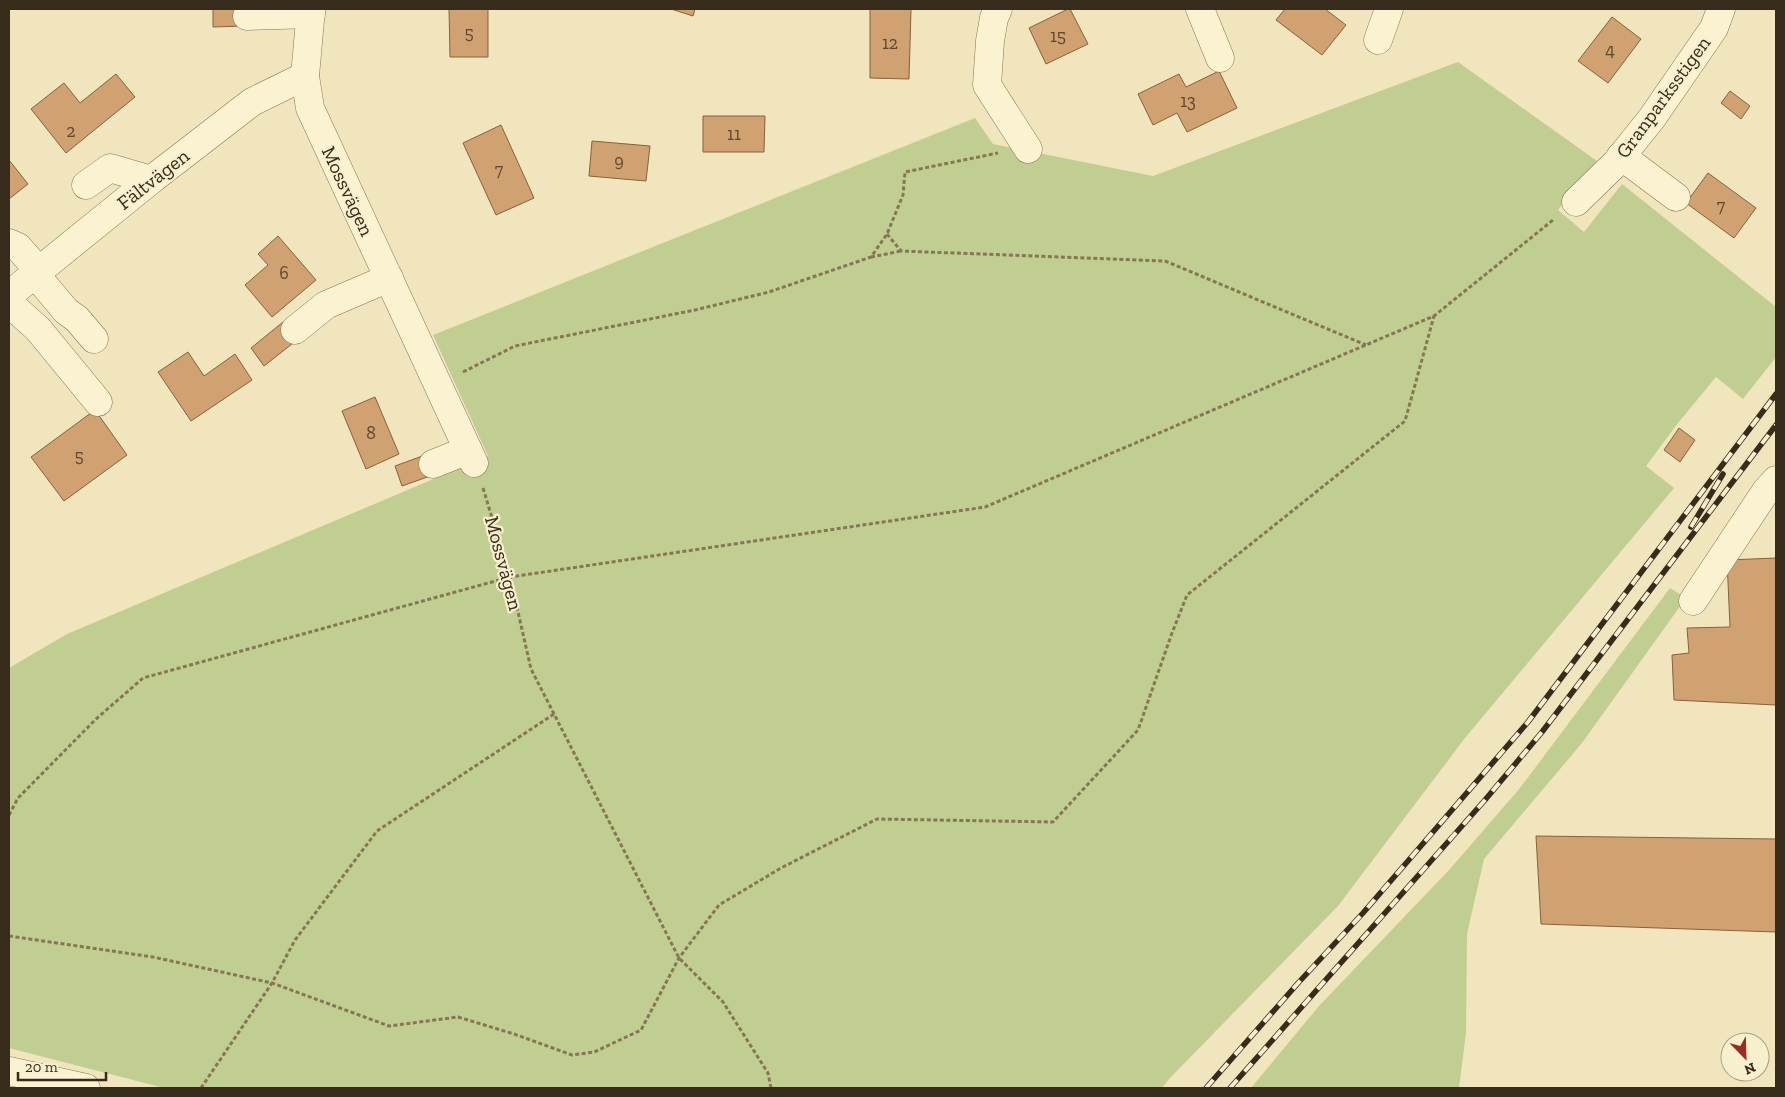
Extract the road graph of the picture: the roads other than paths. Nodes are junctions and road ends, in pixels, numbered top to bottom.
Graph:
1 (998, 9) edge
2 (1200, 9) edge
3 (1389, 9) edge
4 (1721, 9) edge
5 (311, 11) edge
6 (247, 16) dead end
7 (1378, 40) dead end
8 (1220, 58) dead end
9 (305, 76) junction
10 (1028, 149) road end
11 (1622, 156) junction
12 (151, 180) junction
13 (86, 185) dead end
14 (1676, 197) dead end
15 (1576, 202) road end
16 (9, 243) edge
17 (37, 272) junction
18 (389, 278) junction
19 (9, 295) edge
20 (9, 303) edge
21 (295, 330) dead end
22 (94, 339) dead end
23 (98, 402) dead end
24 (433, 464) dead end
25 (1776, 480) edge
26 (1693, 601) dead end
27 (9, 1071) edge
28 (86, 1088) edge

1 - 10 street
2 - 8 street
3 - 7 street
4 - 11 street, Granparksstigen
5 - 6 street
5 - 9 street, Mossvägen
9 - 12 street, Fältvägen
9 - 18 street, Mossvägen
11 - 14 street
11 - 15 street, Granparksstigen
12 - 13 street
12 - 17 street, Fältvägen
16 - 17 street
17 - 19 street, Fältvägen
17 - 22 street
18 - 21 street
18 - 24 street, Mossvägen
20 - 23 street
25 - 26 street
27 - 28 street

